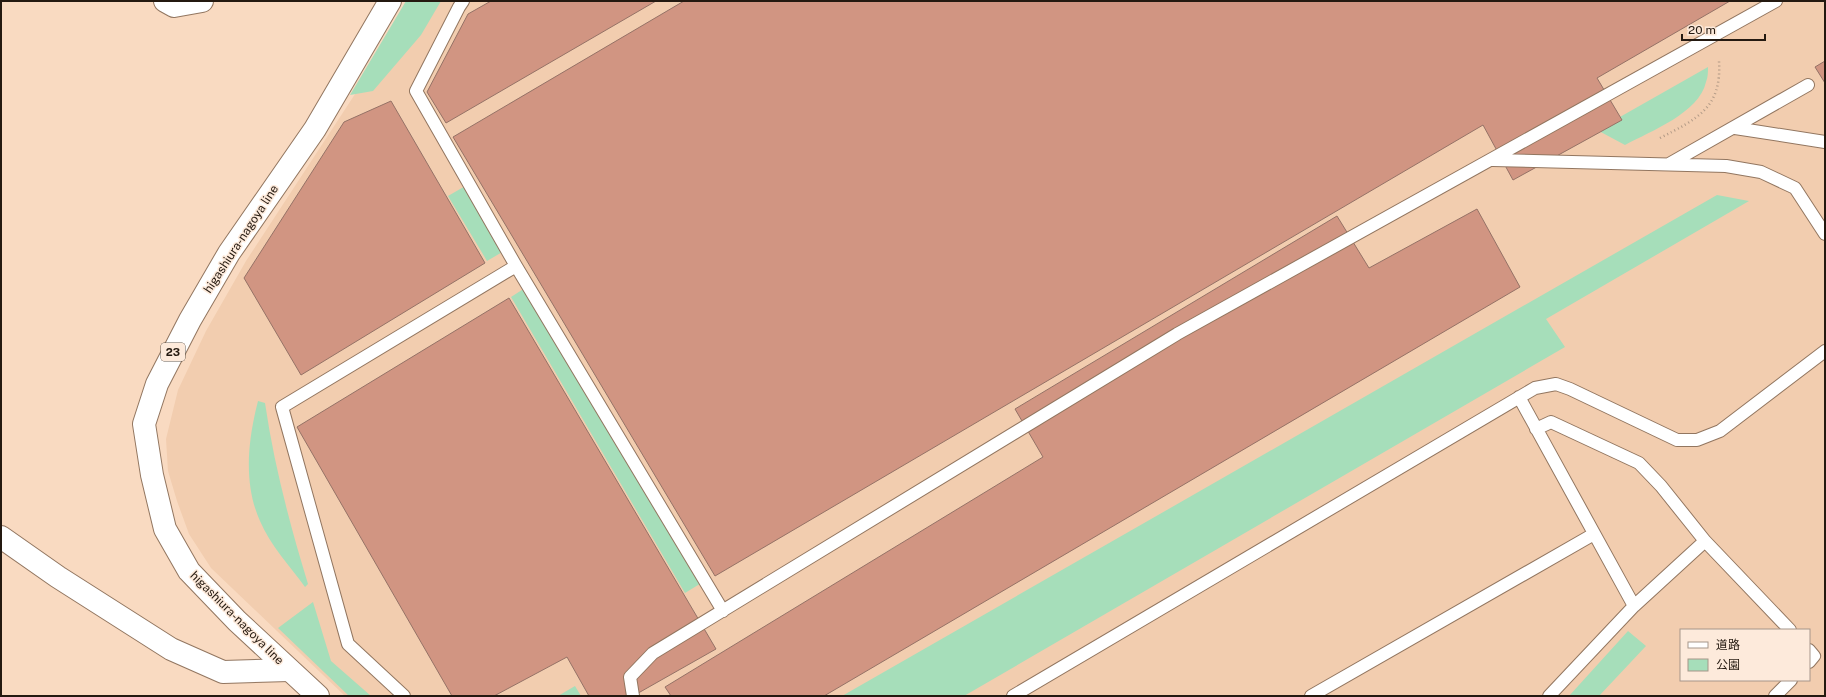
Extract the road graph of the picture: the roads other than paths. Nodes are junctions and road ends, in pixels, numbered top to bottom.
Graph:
1 (165, 1) edge
2 (202, 1) edge
3 (390, 1) edge
4 (463, 1) edge
5 (1776, 1) edge
6 (1808, 85) dead end
7 (1735, 128) junction
8 (1825, 142) edge
9 (1492, 160) junction
10 (1668, 165) junction
11 (1825, 234) edge
12 (516, 266) junction
13 (1825, 351) edge
14 (1519, 397) junction
15 (1536, 429) junction
16 (1594, 534) junction
17 (1, 537) edge
18 (1705, 540) junction
19 (1634, 606) junction
20 (723, 611) junction
21 (1789, 629) edge
22 (1810, 651) edge
23 (1810, 661) edge
24 (289, 670) junction
25 (1790, 681) edge
26 (1032, 691) edge
27 (318, 696) edge
28 (404, 696) edge
29 (633, 696) edge
30 (1013, 696) edge
31 (1311, 696) edge
32 (1549, 696) edge
33 (1775, 696) edge

1 - 2 main road
3 - 24 main road, higashiura-nagoya line / 23
4 - 12 lane
5 - 9 lane
6 - 7 lane
7 - 8 lane
7 - 10 lane
9 - 10 lane
9 - 20 lane
10 - 11 lane
12 - 20 lane
12 - 28 lane
13 - 14 lane
14 - 15 lane
14 - 26 lane
15 - 16 lane
15 - 18 lane
16 - 19 lane
16 - 31 lane
17 - 24 main road
18 - 19 lane
18 - 21 lane
19 - 32 lane
20 - 29 lane
22 - 23 lane
24 - 27 main road, higashiura-nagoya line / 23
25 - 33 lane
26 - 30 lane

